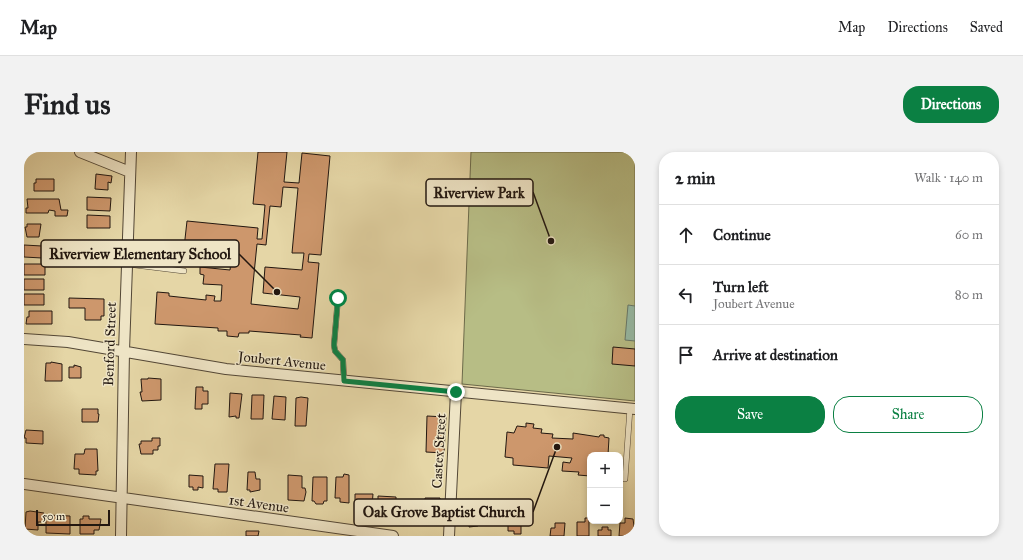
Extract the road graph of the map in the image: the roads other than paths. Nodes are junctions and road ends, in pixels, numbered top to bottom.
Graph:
1 (80, 152) edge
2 (131, 152) edge
3 (130, 172) junction
4 (127, 264) junction
5 (184, 271) dead end
6 (338, 298) dead end
7 (24, 339) edge
8 (124, 351) junction
9 (344, 381) junction
10 (456, 392) junction
11 (632, 408) edge
12 (625, 479) dead end
13 (24, 484) edge
14 (122, 499) junction
15 (120, 536) edge
16 (393, 536) edge
17 (449, 536) edge

1 - 3 street
2 - 3 street, Benford Street
3 - 4 street, Benford Street
4 - 5 lane
4 - 8 street, Benford Street
6 - 9 lane
7 - 8 street, Joubert Avenue
8 - 9 street, Joubert Avenue
8 - 14 street, Benford Street
9 - 10 street, Joubert Avenue
10 - 11 street, Joubert Avenue
10 - 17 street, Castex Street
11 - 12 lane
13 - 14 street, 1st Avenue
14 - 15 street, Benford Street
14 - 16 street, 1st Avenue

